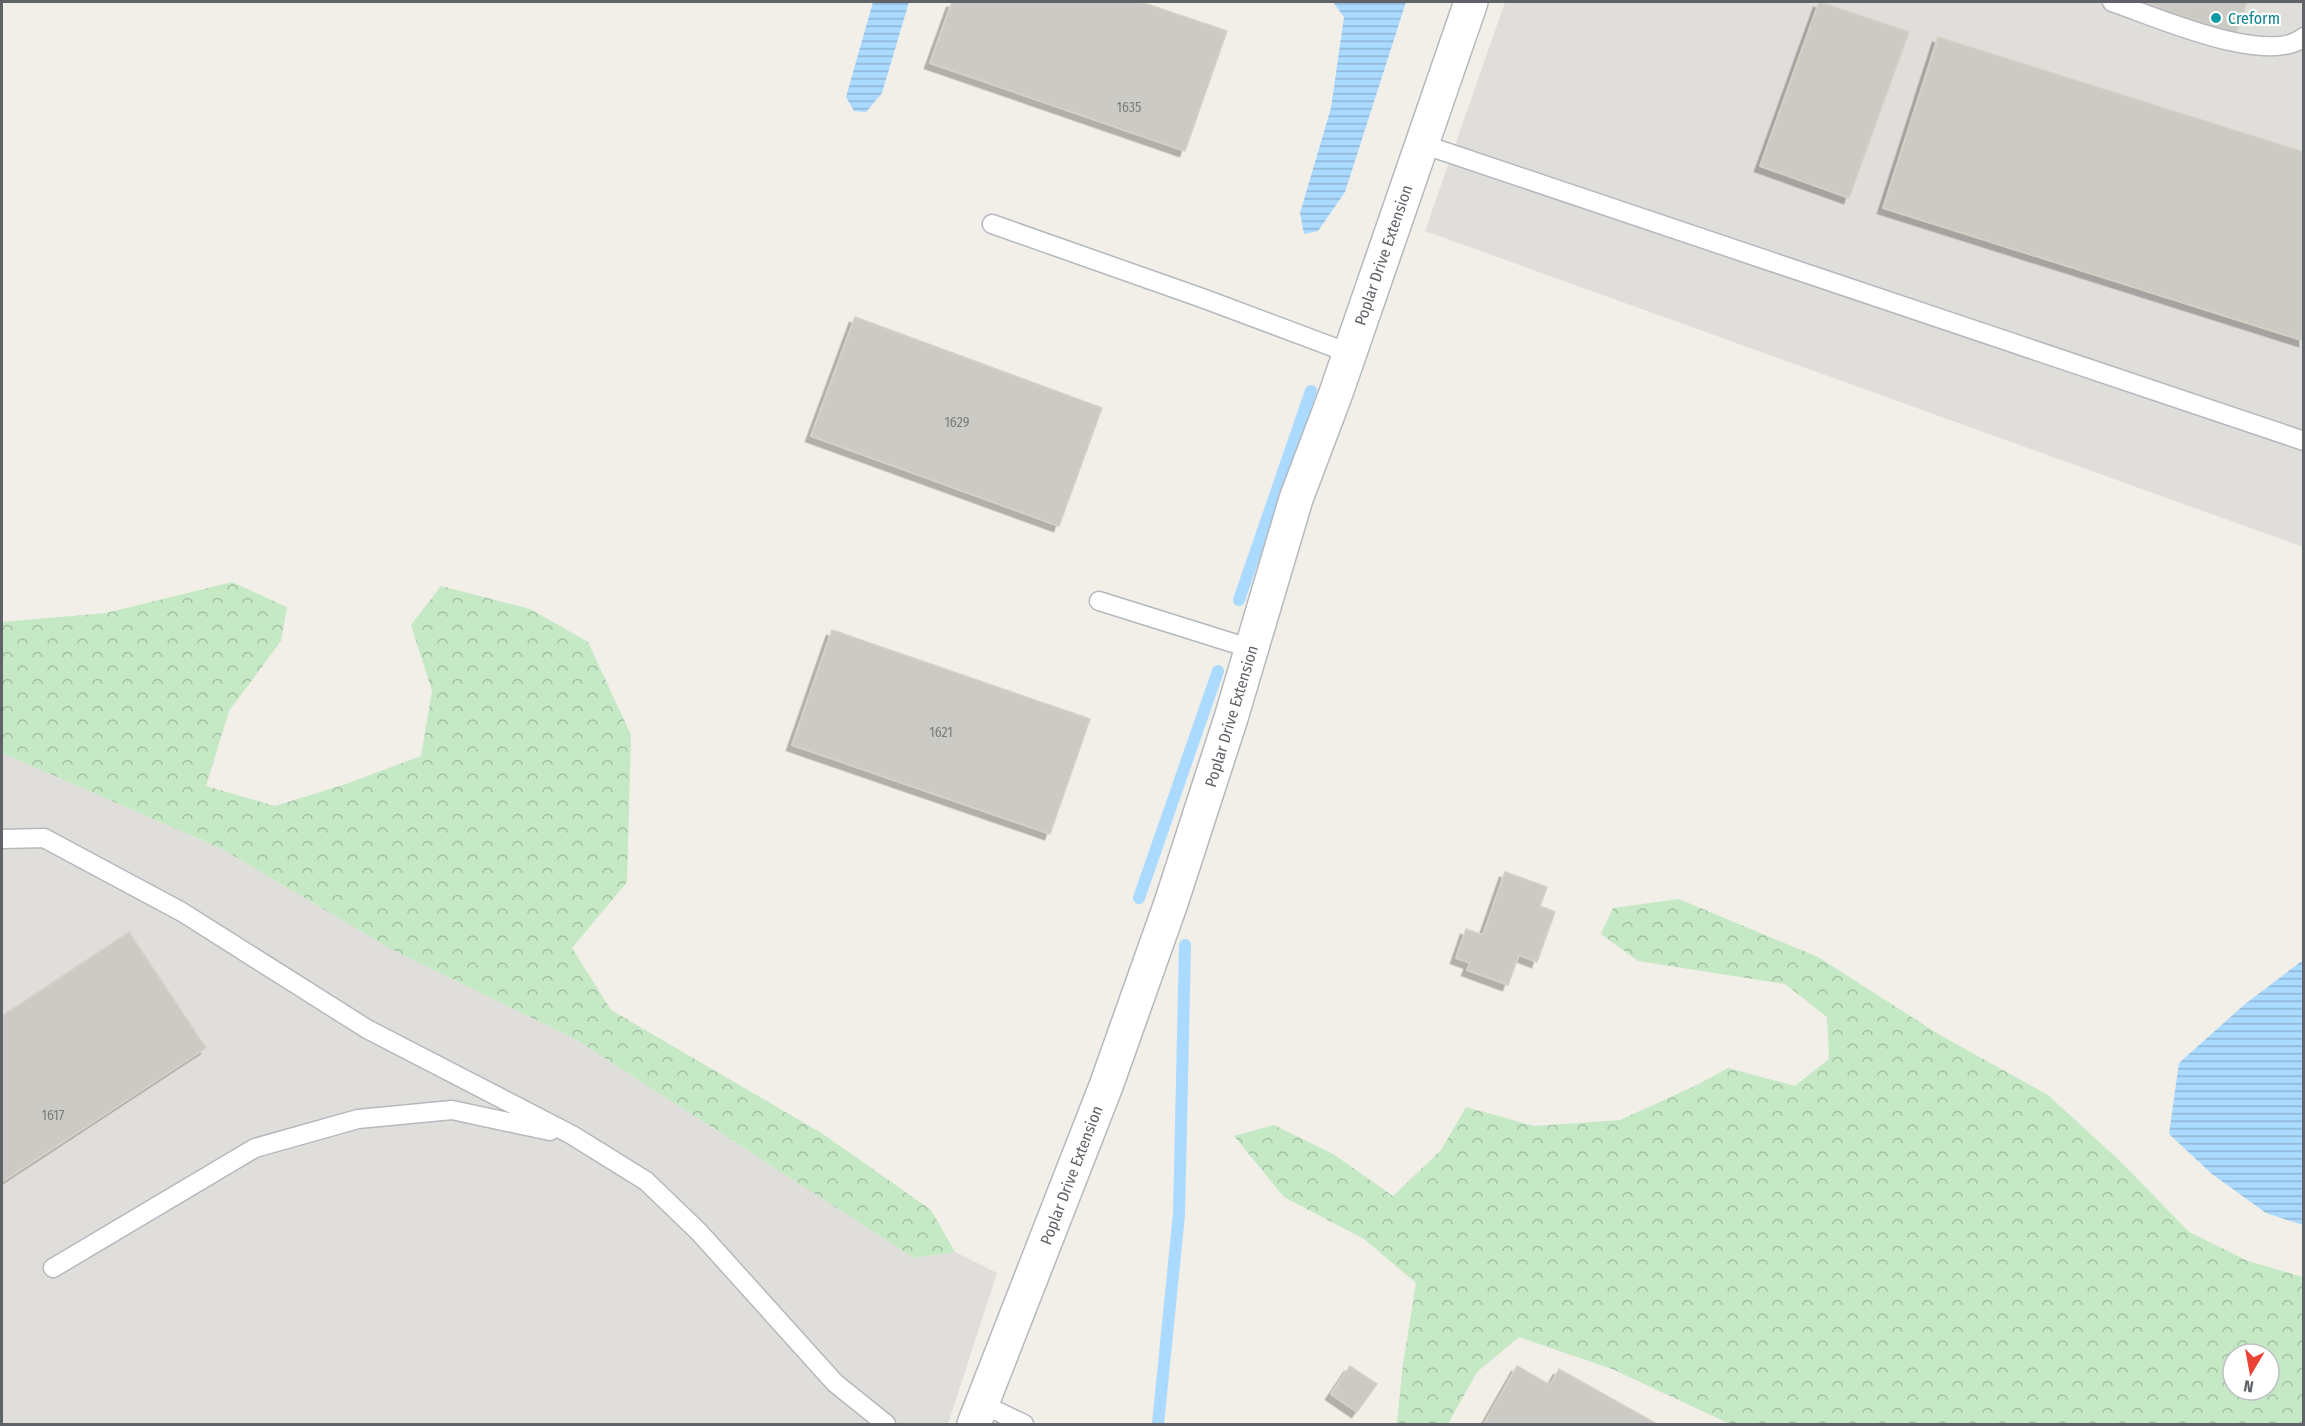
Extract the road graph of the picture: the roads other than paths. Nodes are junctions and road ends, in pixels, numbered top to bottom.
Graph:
1 (1471, 2) edge
2 (2112, 2) edge
3 (2304, 37) edge
4 (1422, 144) junction
5 (992, 224) dead end
6 (1349, 353) junction
7 (2304, 441) edge
8 (1100, 601) dead end
9 (1252, 649) junction
10 (2, 839) edge
11 (572, 1135) junction
12 (53, 1268) dead end
13 (978, 1414) edge
14 (886, 1425) edge
15 (1024, 1425) edge

1 - 4 street, Poplar Drive Extension
2 - 3 lane
4 - 6 street, Poplar Drive Extension
4 - 7 lane
5 - 6 lane
6 - 9 street, Poplar Drive Extension
8 - 9 lane
9 - 13 street, Poplar Drive Extension
10 - 11 lane
11 - 12 lane
11 - 14 lane
13 - 15 lane

